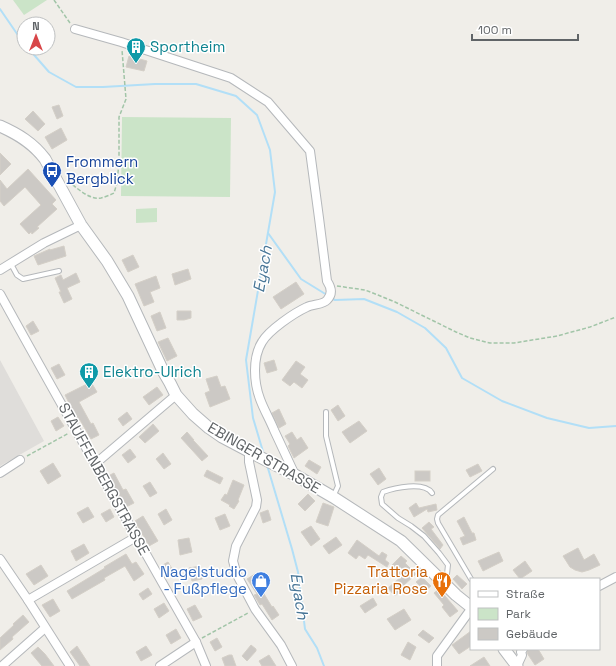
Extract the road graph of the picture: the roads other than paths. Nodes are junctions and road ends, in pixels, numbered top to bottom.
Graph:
1 (75, 29) road end
2 (0, 126) edge
3 (81, 225) junction
4 (11, 264) junction
5 (0, 270) edge
6 (59, 271) dead end
7 (0, 294) edge
8 (176, 395) junction
9 (326, 412) dead end
10 (252, 453) junction
11 (20, 460) road end
12 (95, 464) junction
13 (493, 469) dead end
14 (0, 473) edge
15 (295, 475) junction
16 (432, 493) dead end
17 (333, 497) junction
18 (136, 537) junction
19 (0, 560) edge
20 (616, 577) edge
21 (470, 578) edge
22 (441, 579) junction
23 (600, 585) edge
24 (28, 600) junction
25 (470, 607) edge
26 (470, 609) edge
27 (45, 628) junction
28 (196, 642) junction
29 (505, 650) edge
30 (519, 650) edge
31 (2, 666) edge
32 (70, 666) edge
33 (160, 666) edge
34 (206, 666) edge
35 (292, 666) edge
36 (437, 666) edge
37 (517, 666) edge

1 - 15 street
2 - 3 main road, EBINGER STRASSE
3 - 4 street
3 - 8 main road, EBINGER STRASSE
4 - 5 street
4 - 6 lane
7 - 12 street, STAUFFENBERGSTRASSE
8 - 10 main road, EBINGER STRASSE
8 - 12 street
9 - 17 lane
10 - 15 main road, EBINGER STRASSE
10 - 35 street
11 - 14 street
12 - 18 street, STAUFFENBERGSTRASSE
13 - 21 lane
15 - 17 main road, EBINGER STRASSE
16 - 22 lane
17 - 22 main road, EBINGER STRASSE
18 - 24 street
18 - 28 street, STAUFFENBERGSTRASSE
19 - 24 street
20 - 23 street
22 - 25 main road, EBINGER STRASSE
24 - 27 street
26 - 36 street
27 - 31 street
27 - 32 street
28 - 33 street
28 - 34 street, STAUFFENBERGSTRASSE
29 - 37 main road
30 - 37 street

